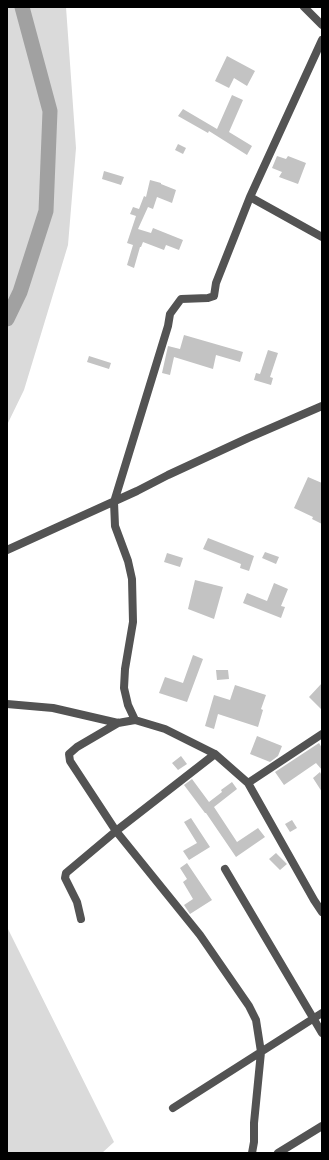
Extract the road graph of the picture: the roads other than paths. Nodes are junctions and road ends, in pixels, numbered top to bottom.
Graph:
1 (304, 7) edge
2 (322, 25) edge
3 (322, 40) edge
4 (250, 197) junction
5 (322, 237) edge
6 (322, 406) edge
7 (114, 502) junction
8 (7, 550) edge
9 (7, 704) edge
10 (135, 720) junction
11 (118, 722) junction
12 (322, 734) edge
13 (215, 754) junction
14 (248, 783) junction
15 (116, 831) junction
16 (225, 869) dead end
17 (322, 912) edge
18 (81, 919) dead end
19 (322, 1013) edge
20 (313, 1019) junction
21 (322, 1033) edge
22 (261, 1052) junction
23 (173, 1108) dead end
24 (322, 1126) edge
25 (252, 1153) edge
26 (278, 1153) edge

1 - 2 street
3 - 4 street
4 - 5 street
4 - 7 street
6 - 7 street
7 - 8 street
7 - 10 street
9 - 11 street
10 - 11 street
10 - 13 street
11 - 15 street
12 - 14 street
13 - 14 street
13 - 15 street
14 - 17 street
15 - 18 street
15 - 22 street
16 - 20 street
19 - 20 street
20 - 21 street
20 - 22 street
22 - 23 street
22 - 25 street
24 - 26 street

